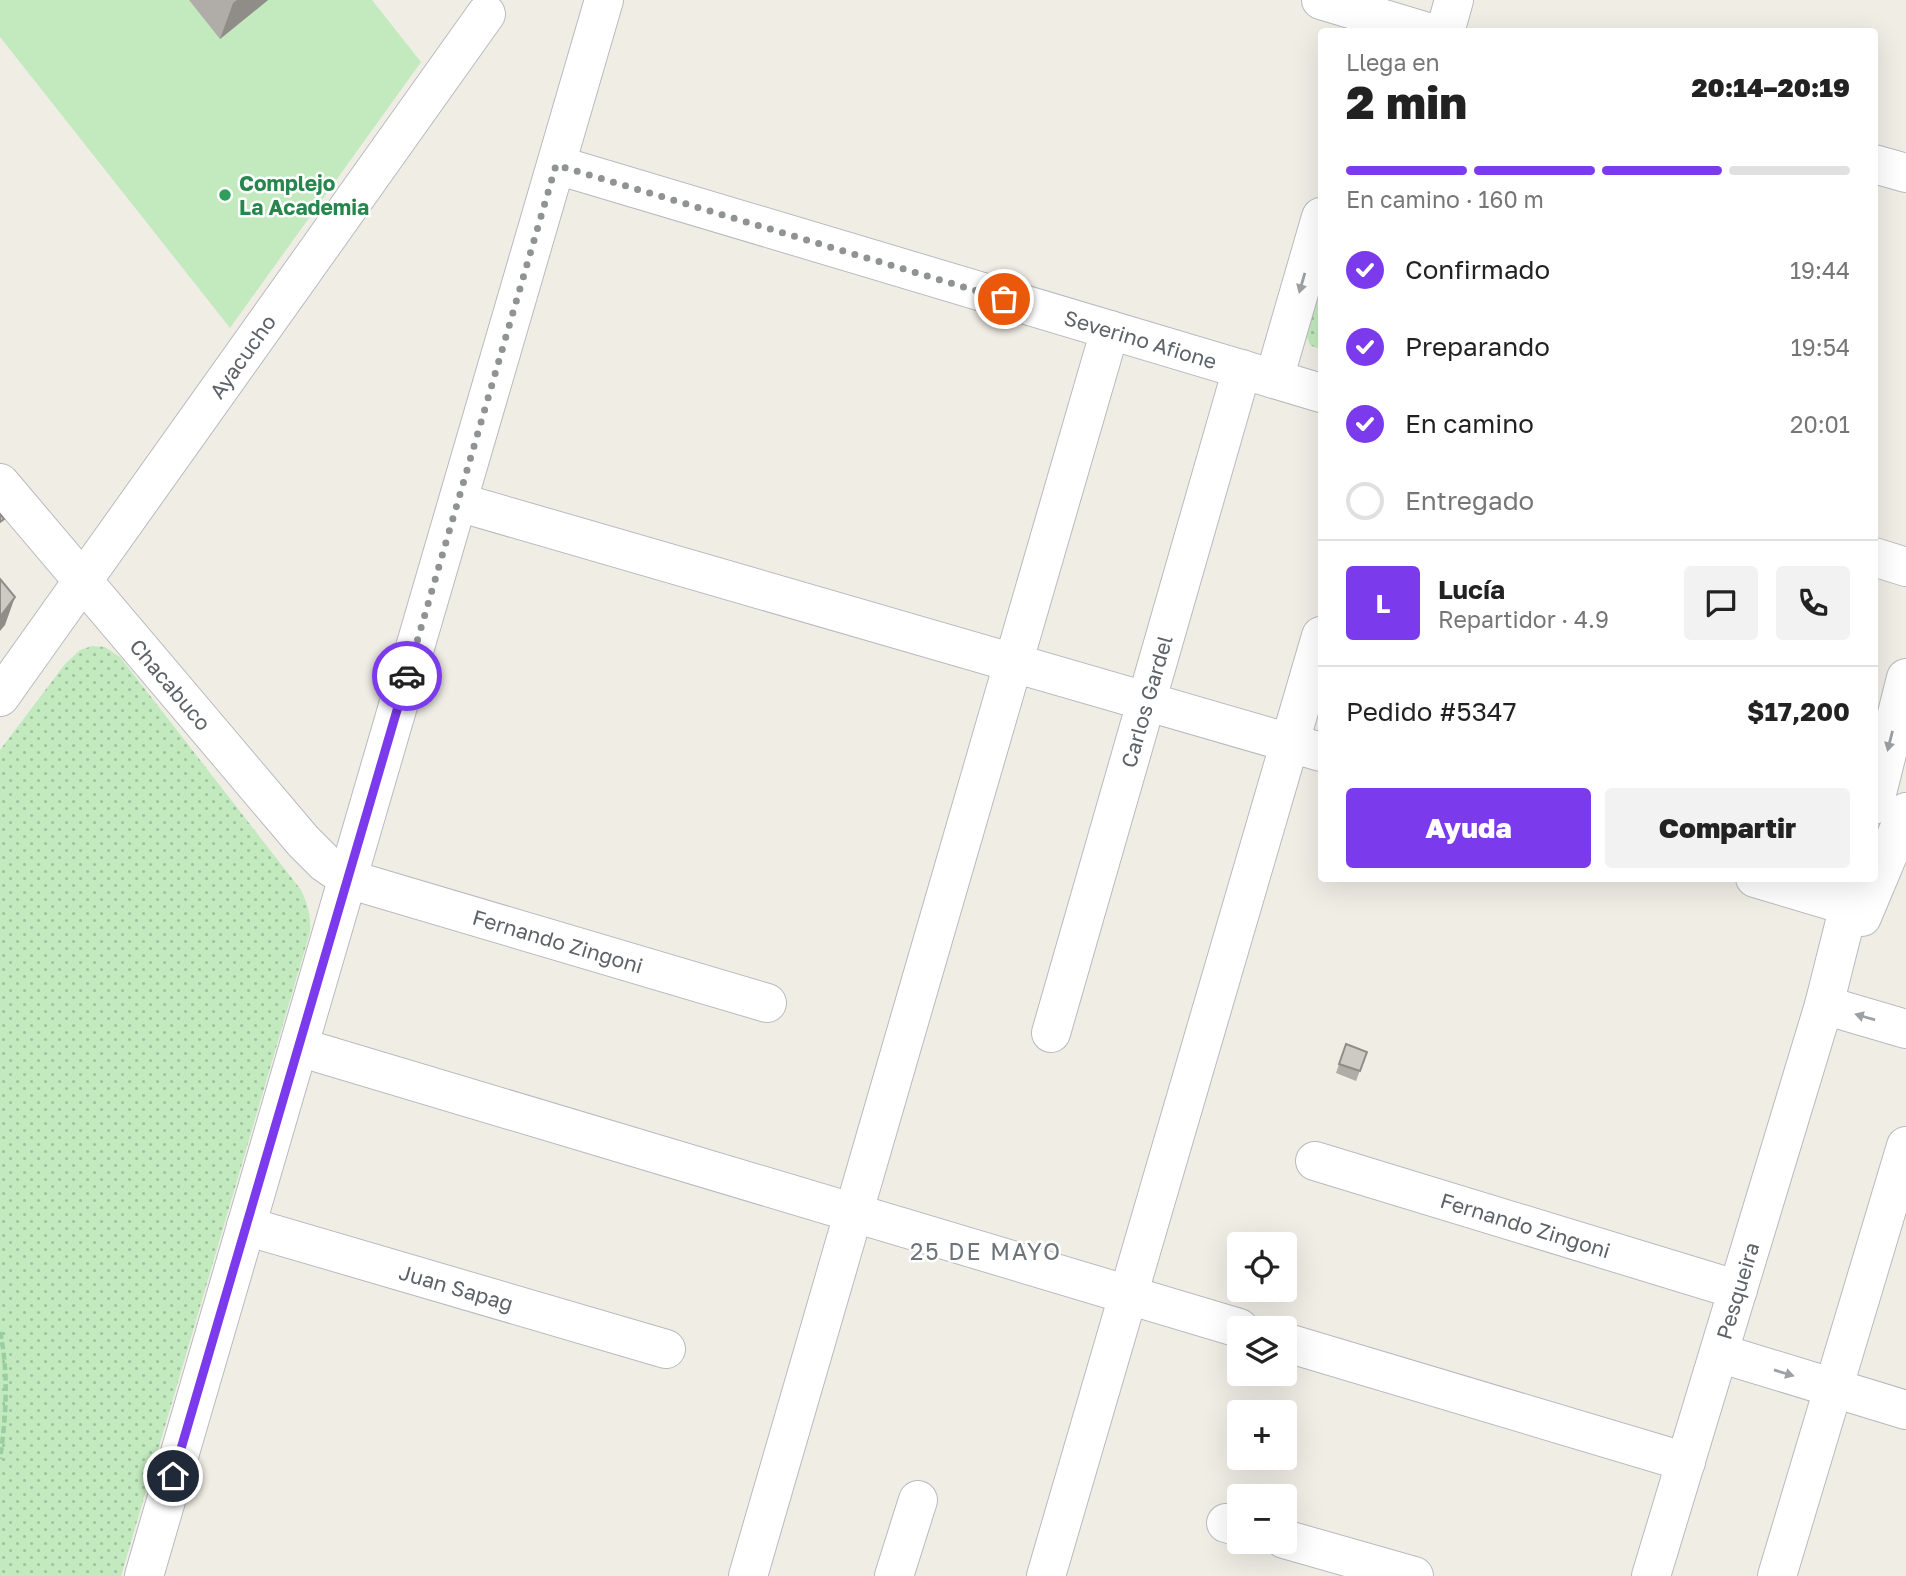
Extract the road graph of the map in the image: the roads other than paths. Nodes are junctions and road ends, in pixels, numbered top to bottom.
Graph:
1 (604, 0) edge
2 (1321, 0) edge
3 (1454, 0) edge
4 (486, 14) dead end
5 (1380, 16) edge
6 (1415, 28) edge
7 (1446, 28) edge
8 (556, 165) junction
9 (1878, 165) edge
10 (1906, 173) edge
11 (1318, 224) edge
12 (1110, 330) junction
13 (1258, 374) junction
14 (1318, 392) edge
15 (0, 483) edge
16 (458, 502) junction
17 (1878, 558) edge
18 (1906, 567) edge
19 (83, 582) junction
20 (1318, 658) edge
21 (1013, 663) junction
22 (1906, 678) edge
23 (0, 697) edge
24 (1146, 702) junction
25 (1306, 748) edge
26 (1878, 789) edge
27 (1906, 812) edge
28 (1878, 878) edge
29 (348, 879) junction
30 (1783, 882) edge
31 (1876, 882) edge
32 (1852, 892) edge
33 (767, 1003) dead end
34 (1824, 1005) junction
35 (1906, 1029) edge
36 (1051, 1033) dead end
37 (299, 1047) junction
38 (1906, 1146) edge
39 (1315, 1161) dead end
40 (853, 1213) junction
41 (246, 1226) junction
42 (1738, 1290) junction
43 (1128, 1295) junction
44 (1227, 1324) edge
45 (1297, 1346) edge
46 (666, 1349) dead end
47 (1719, 1353) junction
48 (1833, 1388) junction
49 (1906, 1410) edge
50 (1686, 1462) junction
51 (918, 1500) dead end
52 (1297, 1543) edge
53 (144, 1576) edge
54 (748, 1576) edge
55 (894, 1576) edge
56 (1046, 1576) edge
57 (1414, 1576) edge
58 (1651, 1576) edge
59 (1777, 1576) edge

1 - 8 street
2 - 5 street
3 - 7 street
4 - 19 street, Ayacucho
5 - 6 street
8 - 12 street, Severino Afione
8 - 16 street
9 - 10 street
11 -> 13 street, Carlos Gardel
12 - 13 street, Severino Afione
12 - 21 street
13 - 14 street, Severino Afione
13 - 24 street, Carlos Gardel
15 - 19 street, Chacabuco
16 - 21 street
16 - 29 street
17 - 18 street
19 - 23 street, Ayacucho
19 - 29 street, Chacabuco
20 - 25 street
21 - 24 street
21 - 40 street
22 -> 26 street
24 - 25 street
24 - 36 street, Carlos Gardel
25 - 43 street
27 - 28 street, Pesqueira
29 - 33 street, Fernando Zingoni
29 - 37 street
30 - 32 street
31 - 34 street, Pesqueira
32 - 34 street, Pesqueira
35 -> 34 street
34 - 42 street, Pesqueira
37 - 40 street
37 - 41 street
38 - 48 street
39 - 42 street, Fernando Zingoni
40 - 43 street
40 - 54 street
41 - 46 street, Juan Sapag
41 - 53 street
42 - 47 street, Pesqueira
43 - 44 street
43 - 56 street
45 - 50 street
47 -> 48 street
47 - 50 street, Pesqueira
48 - 49 street
48 - 59 street
50 - 58 street, Pesqueira
51 - 55 street
52 - 57 street

